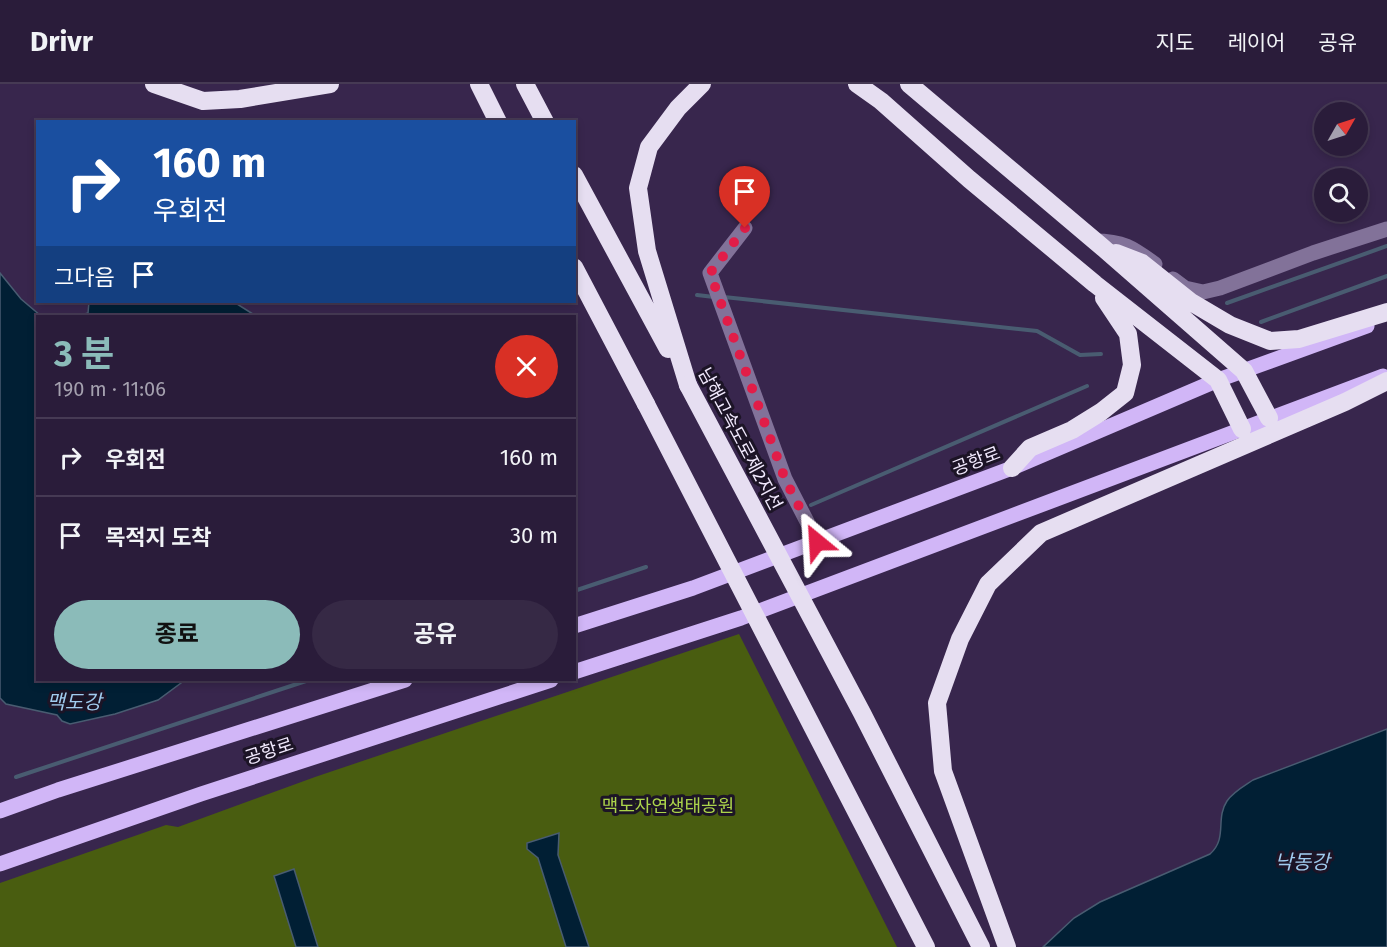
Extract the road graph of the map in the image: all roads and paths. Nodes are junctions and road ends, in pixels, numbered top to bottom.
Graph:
1 (154, 84) edge
2 (330, 84) edge
3 (479, 84) edge
4 (525, 84) edge
5 (539, 84) edge
6 (702, 84) edge
7 (857, 84) edge
8 (909, 84) edge
9 (497, 120) edge
10 (544, 120) edge
11 (554, 120) edge
12 (576, 173) edge
13 (576, 180) edge
14 (589, 203) junction
15 (745, 228) dead end
16 (1387, 229) edge
17 (1098, 244) junction
18 (576, 271) edge
19 (1095, 284) junction
20 (1387, 312) edge
21 (1387, 320) edge
22 (1244, 371) junction
23 (1387, 374) edge
24 (1218, 380) junction
25 (1387, 381) edge
26 (688, 385) junction
27 (1269, 418) junction
28 (1242, 429) junction
29 (1012, 468) junction
30 (817, 542) junction
31 (576, 625) edge
32 (576, 671) edge
33 (402, 681) edge
34 (548, 681) edge
35 (0, 811) edge
36 (0, 864) edge
37 (926, 947) edge
38 (981, 947) edge
39 (1007, 947) edge

1 - 2 highway
3 - 9 highway
4 - 10 highway
5 - 11 highway
6 - 26 highway
7 - 19 highway
8 - 17 highway
12 - 14 highway
13 - 14 highway, 남해고속도로제2지선
14 - 26 highway, 남해고속도로제2지선
15 - 30 street
16 - 17 street
17 - 20 highway
17 - 22 highway
18 - 37 highway, bridge
19 - 24 highway
19 - 29 highway
21 - 22 main road, 공항로
22 - 24 main road, 공항로
22 - 27 highway
23 - 27 main road
24 - 28 highway
24 - 29 main road, 공항로
25 - 39 highway
26 - 38 highway, 남해고속도로제2지선, bridge
27 - 28 main road
28 - 32 main road
29 - 30 main road, 공항로
30 - 31 main road, 공항로
33 - 35 main road, 공항로
34 - 36 main road, 공항로

